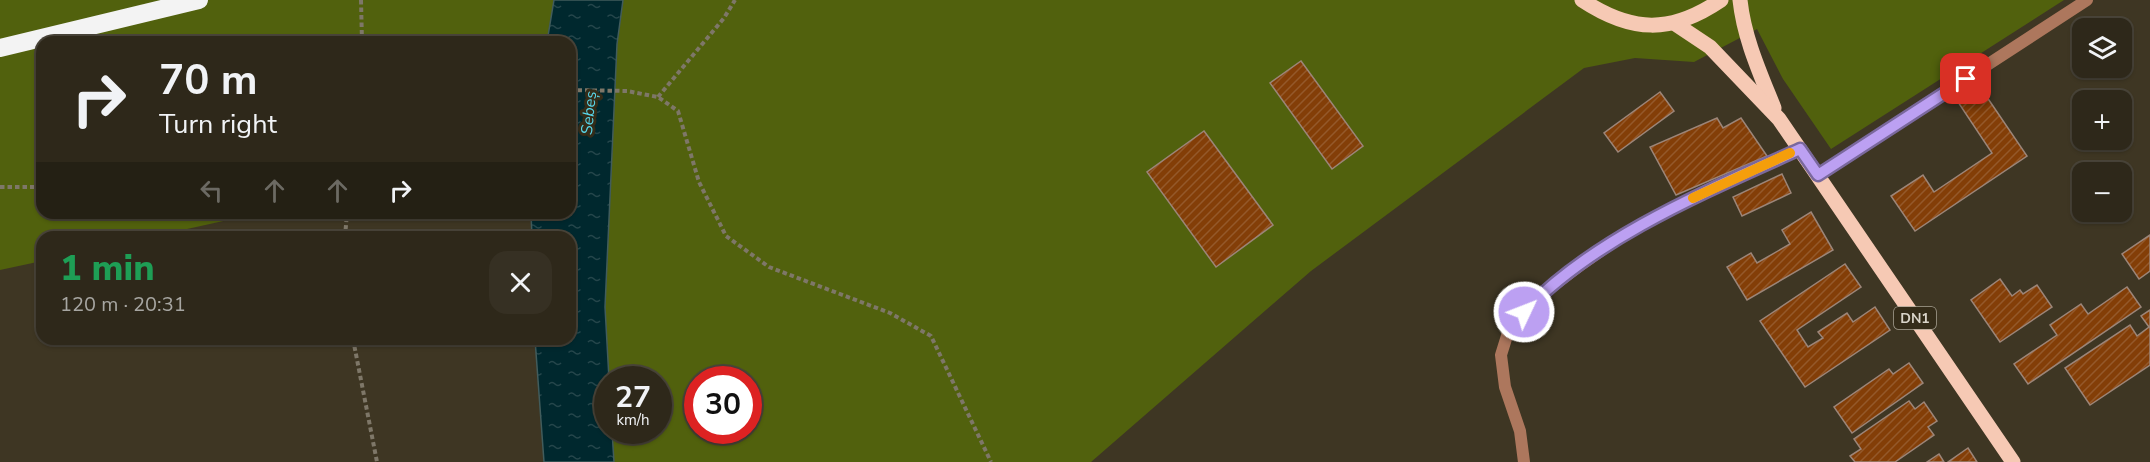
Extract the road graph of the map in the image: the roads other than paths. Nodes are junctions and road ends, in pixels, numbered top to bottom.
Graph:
1 (199, 0) edge
2 (1582, 0) edge
3 (1721, 0) edge
4 (1740, 0) edge
5 (2087, 0) edge
6 (1674, 23) junction
7 (50, 36) edge
8 (36, 39) edge
9 (0, 48) edge
10 (1779, 119) junction
11 (1800, 149) junction
12 (1818, 175) junction
13 (1524, 462) edge
14 (2013, 462) edge

1 - 7 highway
2 - 6 main road
3 - 6 main road
4 - 10 main road, DN1
5 - 12 street
6 - 10 main road, DN1
8 - 9 highway
10 - 11 main road, DN1
11 - 12 main road, DN1
11 - 13 street
12 - 14 main road, DN1

